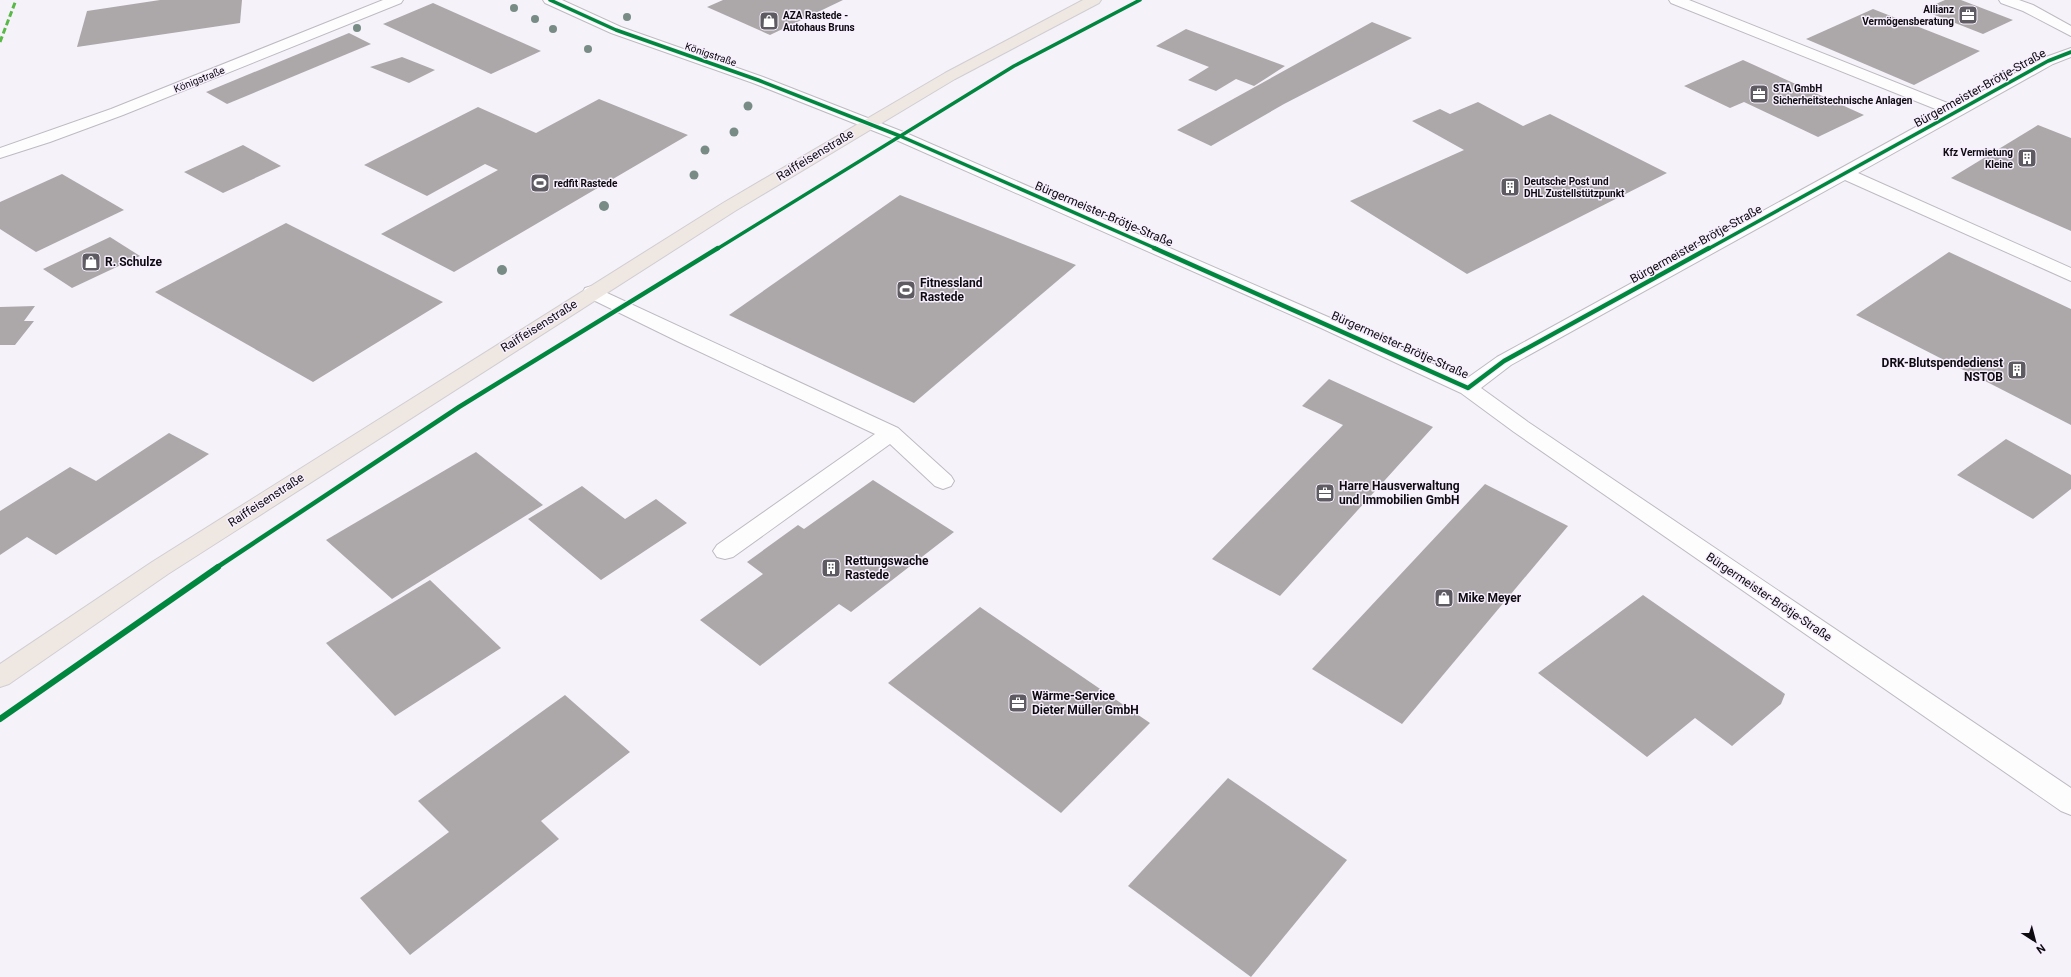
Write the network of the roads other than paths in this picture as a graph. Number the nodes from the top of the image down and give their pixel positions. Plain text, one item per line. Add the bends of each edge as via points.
1 (396, 0) edge
2 (550, 0) edge
3 (1094, 0) edge
4 (1676, 0) edge
5 (2006, 0) edge
6 (2071, 32) edge
7 (2071, 52) edge
8 (1956, 112) junction
9 (868, 123) junction
10 (0, 153) edge
11 (1844, 173) junction
12 (2071, 274) edge
13 (592, 292) junction
14 (1468, 388) junction
15 (891, 433) junction
16 (943, 481) dead end
17 (725, 551) dead end
18 (0, 677) edge
19 (2071, 803) edge

1 - 10 street, Königstraße via 165,93 32,144
2 - 9 street, Königstraße via 616,30 758,80
3 - 9 main road, Raiffeisenstraße via 1016,40
4 - 8 street
5 - 6 street via 2028,8
7 - 8 street, Bürgermeister-Brötje-Straße via 2048,61
8 - 11 street, Bürgermeister-Brötje-Straße
9 - 13 main road, Raiffeisenstraße
9 - 14 street, Bürgermeister-Brötje-Straße via 1205,269
11 - 12 street
11 - 14 street, Bürgermeister-Brötje-Straße via 1504,361
13 - 15 street
13 - 18 main road, Raiffeisenstraße via 160,568
14 - 19 street, Bürgermeister-Brötje-Straße via 1527,432
15 - 16 street
15 - 17 street

